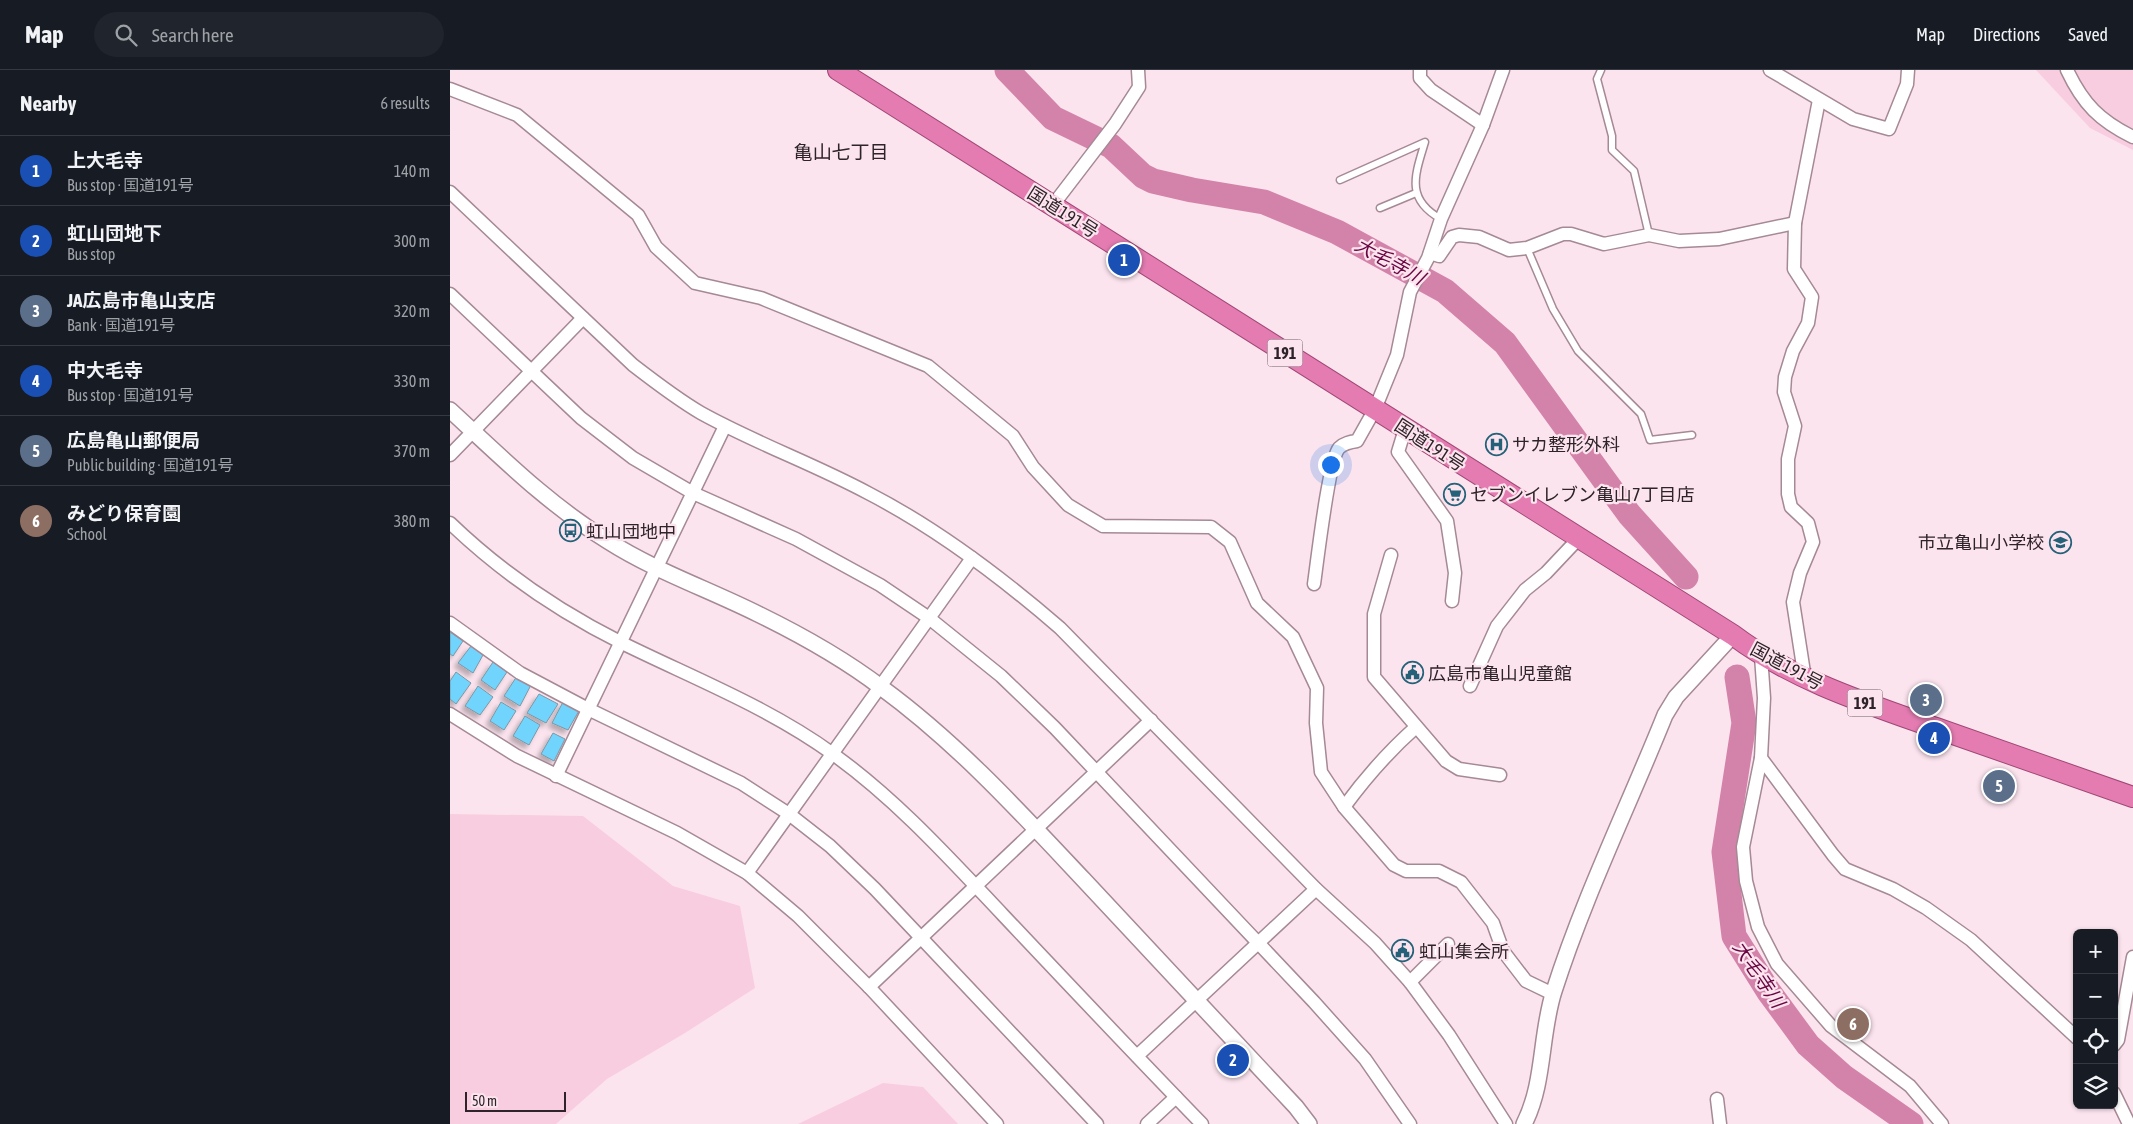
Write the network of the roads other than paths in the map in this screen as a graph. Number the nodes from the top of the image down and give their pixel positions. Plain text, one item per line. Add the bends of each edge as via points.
1 (838, 70) edge
2 (1138, 70) edge
3 (1420, 70) edge
4 (1503, 70) edge
5 (1600, 70) edge
6 (1770, 70) edge
7 (1908, 70) edge
8 (2067, 70) edge
9 (450, 89) edge
10 (1819, 100) junction
11 (1483, 124) junction
12 (2133, 137) edge
13 (1340, 180) dead end
14 (450, 192) edge
15 (1416, 194) junction
16 (1053, 205) junction
17 (1380, 208) dead end
18 (1440, 219) junction
19 (1796, 223) junction
20 (1649, 235) junction
21 (1527, 248) junction
22 (1429, 256) junction
23 (450, 294) edge
24 (583, 318) junction
25 (532, 371) junction
26 (1375, 409) junction
27 (450, 410) edge
28 (725, 426) junction
29 (1405, 429) junction
30 (473, 431) junction
31 (1692, 435) dead end
32 (450, 456) edge
33 (693, 493) junction
34 (450, 524) edge
35 (1579, 538) junction
36 (1391, 555) dead end
37 (972, 558) junction
38 (656, 568) junction
39 (1314, 584) dead end
40 (1452, 600) dead end
41 (929, 618) junction
42 (450, 623) edge
43 (1733, 635) junction
44 (621, 642) junction
45 (1761, 656) junction
46 (1805, 678) junction
47 (881, 686) junction
48 (1470, 686) dead end
49 (588, 709) junction
50 (450, 714) edge
51 (1151, 720) junction
52 (1416, 727) junction
53 (833, 753) junction
54 (1761, 758) junction
55 (1096, 772) junction
56 (1500, 774) dead end
57 (556, 776) junction
58 (2133, 797) edge
59 (1344, 807) junction
60 (790, 814) junction
61 (1036, 829) junction
62 (747, 874) junction
63 (976, 886) junction
64 (1316, 889) junction
65 (921, 938) junction
66 (1257, 942) junction
67 (1448, 944) dead end
68 (2133, 957) edge
69 (1410, 982) junction
70 (869, 987) junction
71 (1553, 994) junction
72 (1196, 1000) junction
73 (2073, 1034) edge
74 (2118, 1035) edge
75 (1137, 1056) junction
76 (1176, 1097) junction
77 (1717, 1099) dead end
78 (2118, 1101) edge
79 (997, 1124) edge
80 (1097, 1124) edge
81 (1147, 1124) edge
82 (1202, 1124) edge
83 (1309, 1124) edge
84 (1410, 1124) edge
85 (1506, 1124) edge
86 (1524, 1124) edge
87 (1720, 1124) edge
88 (1942, 1124) edge
89 (2129, 1124) edge

1 - 16 highway, 国道191号 / 191
2 - 16 street via 1139,87
3 - 11 street via 1420,78 1431,90
4 - 11 street
5 - 20 lane via 1597,78 1612,136 1612,150 1634,171
6 - 10 street
7 - 10 street via 1907,84 1889,129 1853,119
8 - 12 street via 2088,106 2110,125
9 - 59 street via 517,116 638,215 656,247 695,283 761,298 928,366 1013,436 1033,467 1068,505 1103,526 1211,527 1230,542 1257,603 1293,637 1317,688 1320,772
10 - 19 street
11 - 18 street
13 - 15 lane via 1425,142 1416,170
14 - 24 street
15 - 17 lane
15 - 18 lane via 1426,211
16 - 26 highway, 国道191号 / 191
18 - 22 street
19 - 20 street via 1719,240 1678,241
19 - 46 street via 1794,269 1812,297 1808,323 1792,351 1784,392 1795,426 1788,459 1788,494 1791,506 1808,522 1813,542 1800,573 1793,602
20 - 21 street via 1604,244 1563,234
21 - 22 street via 1509,250 1478,237 1459,235 1452,237 1439,256
21 - 31 lane via 1553,309 1578,351 1641,414 1650,440
22 - 26 street via 1410,292 1397,355
23 - 25 street
24 - 25 street
24 - 28 street via 662,388
25 - 30 street
25 - 33 street via 581,418 633,458
26 - 29 highway, 国道191号 / 191
26 - 39 street via 1357,441 1345,443 1338,449 1326,502
27 - 30 street
28 - 33 street
28 - 37 street via 869,494 922,523
29 - 35 highway, 国道191号 / 191
29 - 40 street via 1398,452 1447,521 1455,573
30 - 32 street
30 - 38 street via 564,512
33 - 38 street
33 - 41 street via 796,540 880,584
34 - 44 street via 517,581
35 - 43 highway, 国道191号 / 191
35 - 48 street via 1546,574 1525,590 1497,626
36 - 52 street via 1374,614 1374,677
37 - 41 street
37 - 51 street via 1019,592 1060,628
38 - 44 street
38 - 47 street via 758,614
41 - 47 street
41 - 55 street via 1001,676
42 - 49 street via 520,673
43 - 45 highway, 国道191号 / 191
43 - 71 street via 1676,696 1568,947
44 - 49 street
44 - 53 street via 727,691
45 - 46 highway, 国道191号 / 191
45 - 54 street via 1764,698
46 - 58 highway, 国道191号 / 191 via 1865,703
47 - 53 street
47 - 61 street via 972,763
49 - 57 street
49 - 60 street via 741,783
50 - 57 street
51 - 55 street
51 - 64 street
52 - 56 street via 1446,762 1459,769
52 - 59 street via 1380,762
53 - 60 street
53 - 63 street via 876,788
54 - 73 street via 1845,868 1893,889 1971,940
54 - 88 street via 1744,847 1746,881 1758,927 1777,964 1831,1026 1910,1086
55 - 61 street
55 - 66 street
57 - 62 street via 677,833
59 - 71 street via 1394,865 1406,872 1439,871 1461,882 1493,923 1503,951 1526,980
60 - 62 street
60 - 65 street via 830,846
61 - 63 street
61 - 72 street
62 - 70 street via 798,916
63 - 65 street
63 - 75 street
64 - 66 street
64 - 69 street via 1375,943
65 - 70 street
65 - 80 street
66 - 72 street
66 - 84 street via 1365,1058
67 - 69 street
68 - 74 street
69 - 85 street via 1450,1035
70 - 79 street
71 - 86 street via 1538,1084
72 - 75 street
72 - 83 street
75 - 76 street
76 - 81 street
76 - 82 street
77 - 87 street
78 - 89 street

